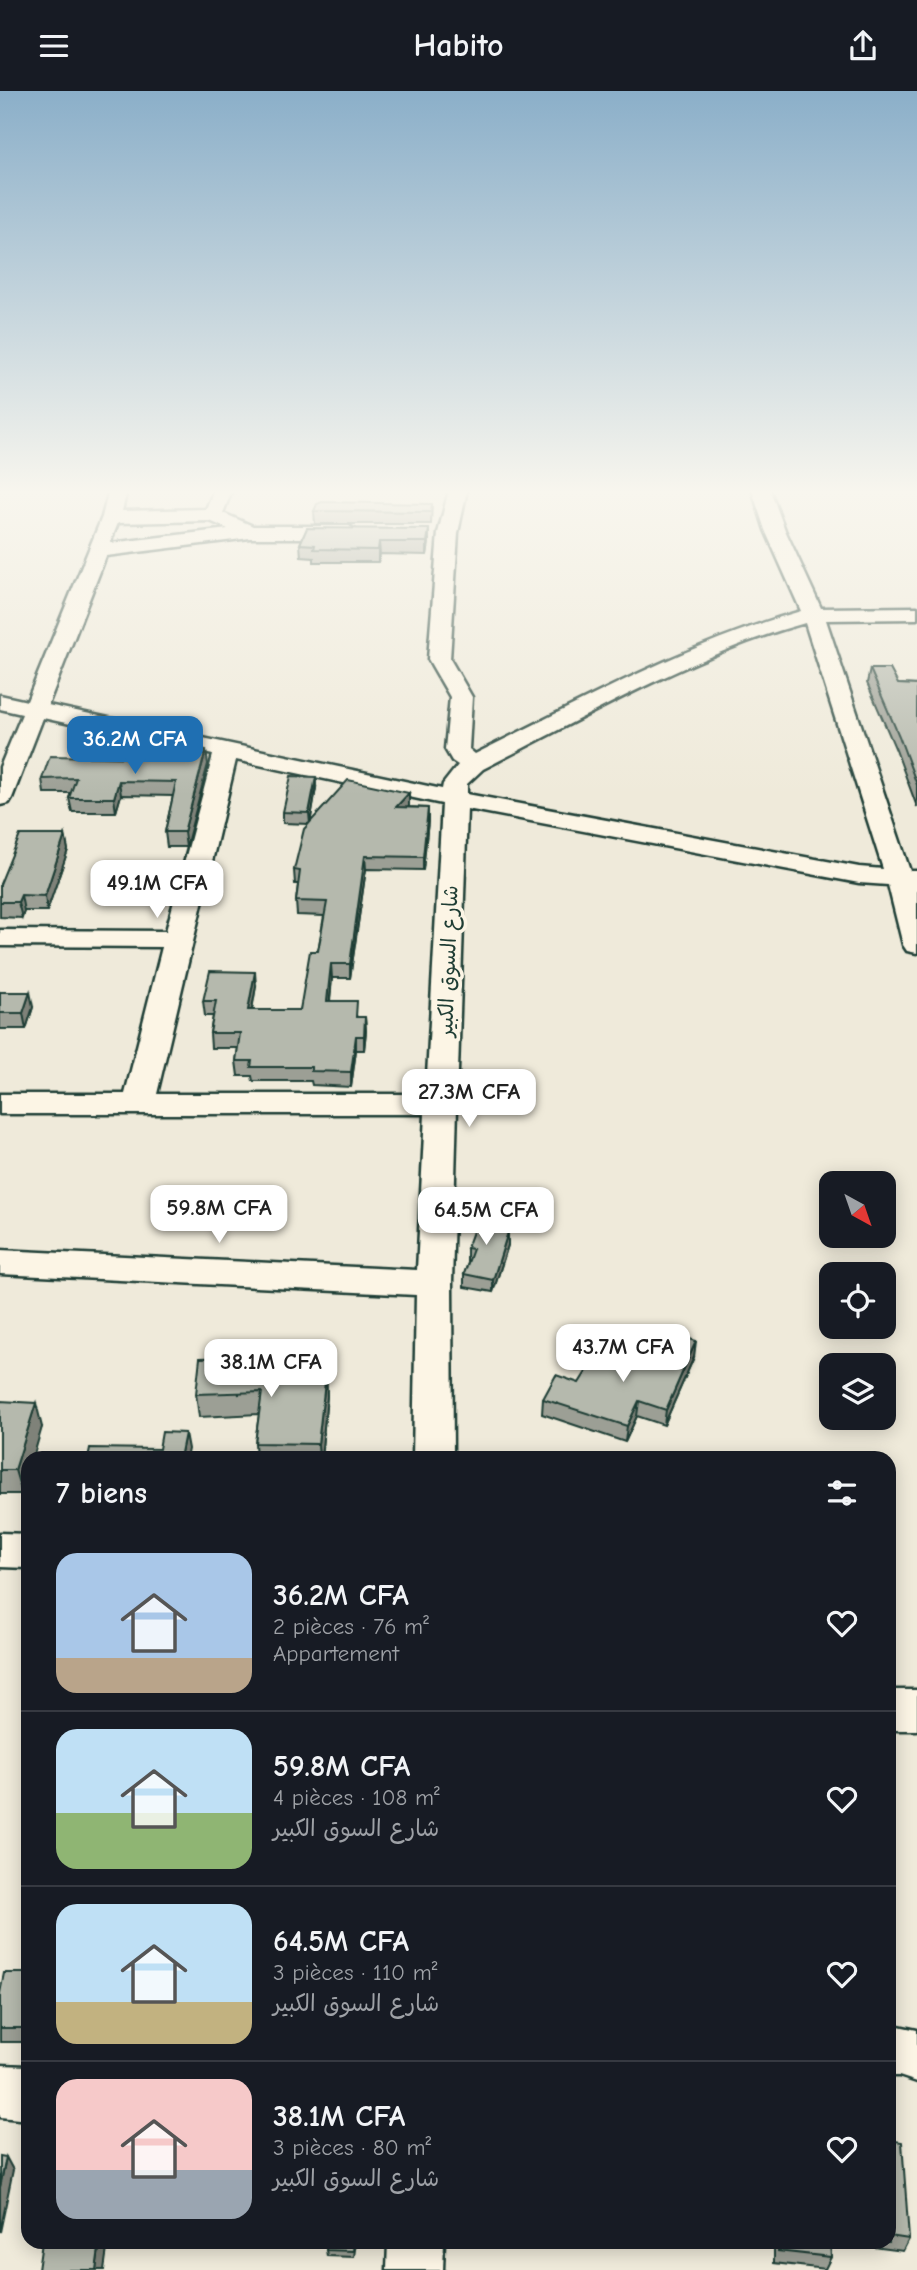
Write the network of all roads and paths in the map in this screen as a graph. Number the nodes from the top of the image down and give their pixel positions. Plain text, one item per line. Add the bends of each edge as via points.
1 (81, 592) edge
2 (440, 592) edge
3 (803, 592) edge
4 (917, 613) edge
5 (813, 614) junction
6 (0, 702) edge
7 (34, 709) junction
8 (227, 749) junction
9 (474, 764) junction
10 (0, 798) edge
11 (453, 799) junction
12 (908, 879) edge
13 (0, 938) edge
14 (177, 939) junction
15 (917, 945) edge
16 (139, 1103) junction
17 (0, 1104) edge
18 (444, 1104) junction
19 (0, 1262) edge
20 (435, 1283) junction
21 (433, 1451) edge
22 (0, 1550) edge
23 (21, 1551) edge
24 (896, 1710) edge
25 (917, 1710) edge
26 (896, 2052) edge
27 (917, 2056) edge
28 (0, 2091) edge
29 (21, 2092) edge
30 (416, 2249) edge
31 (415, 2270) edge

1 - 7 street
2 - 9 street via 439,659 461,697 457,749
3 - 5 street
4 - 5 street
5 - 9 street via 763,628 636,683
5 - 12 street
6 - 7 street
7 - 8 street
7 - 10 street
8 - 11 street
8 - 14 street
9 - 11 street via 455,784
11 - 12 street via 824,869
11 - 18 street, شارع السوق الكبير
12 - 15 street
13 - 14 street
14 - 16 street
16 - 17 street
16 - 18 street
18 - 20 street, شارع السوق الكبير
19 - 20 street
20 - 21 street, شارع السوق الكبير
22 - 23 street
24 - 25 street
26 - 27 street
28 - 29 street
30 - 31 street

